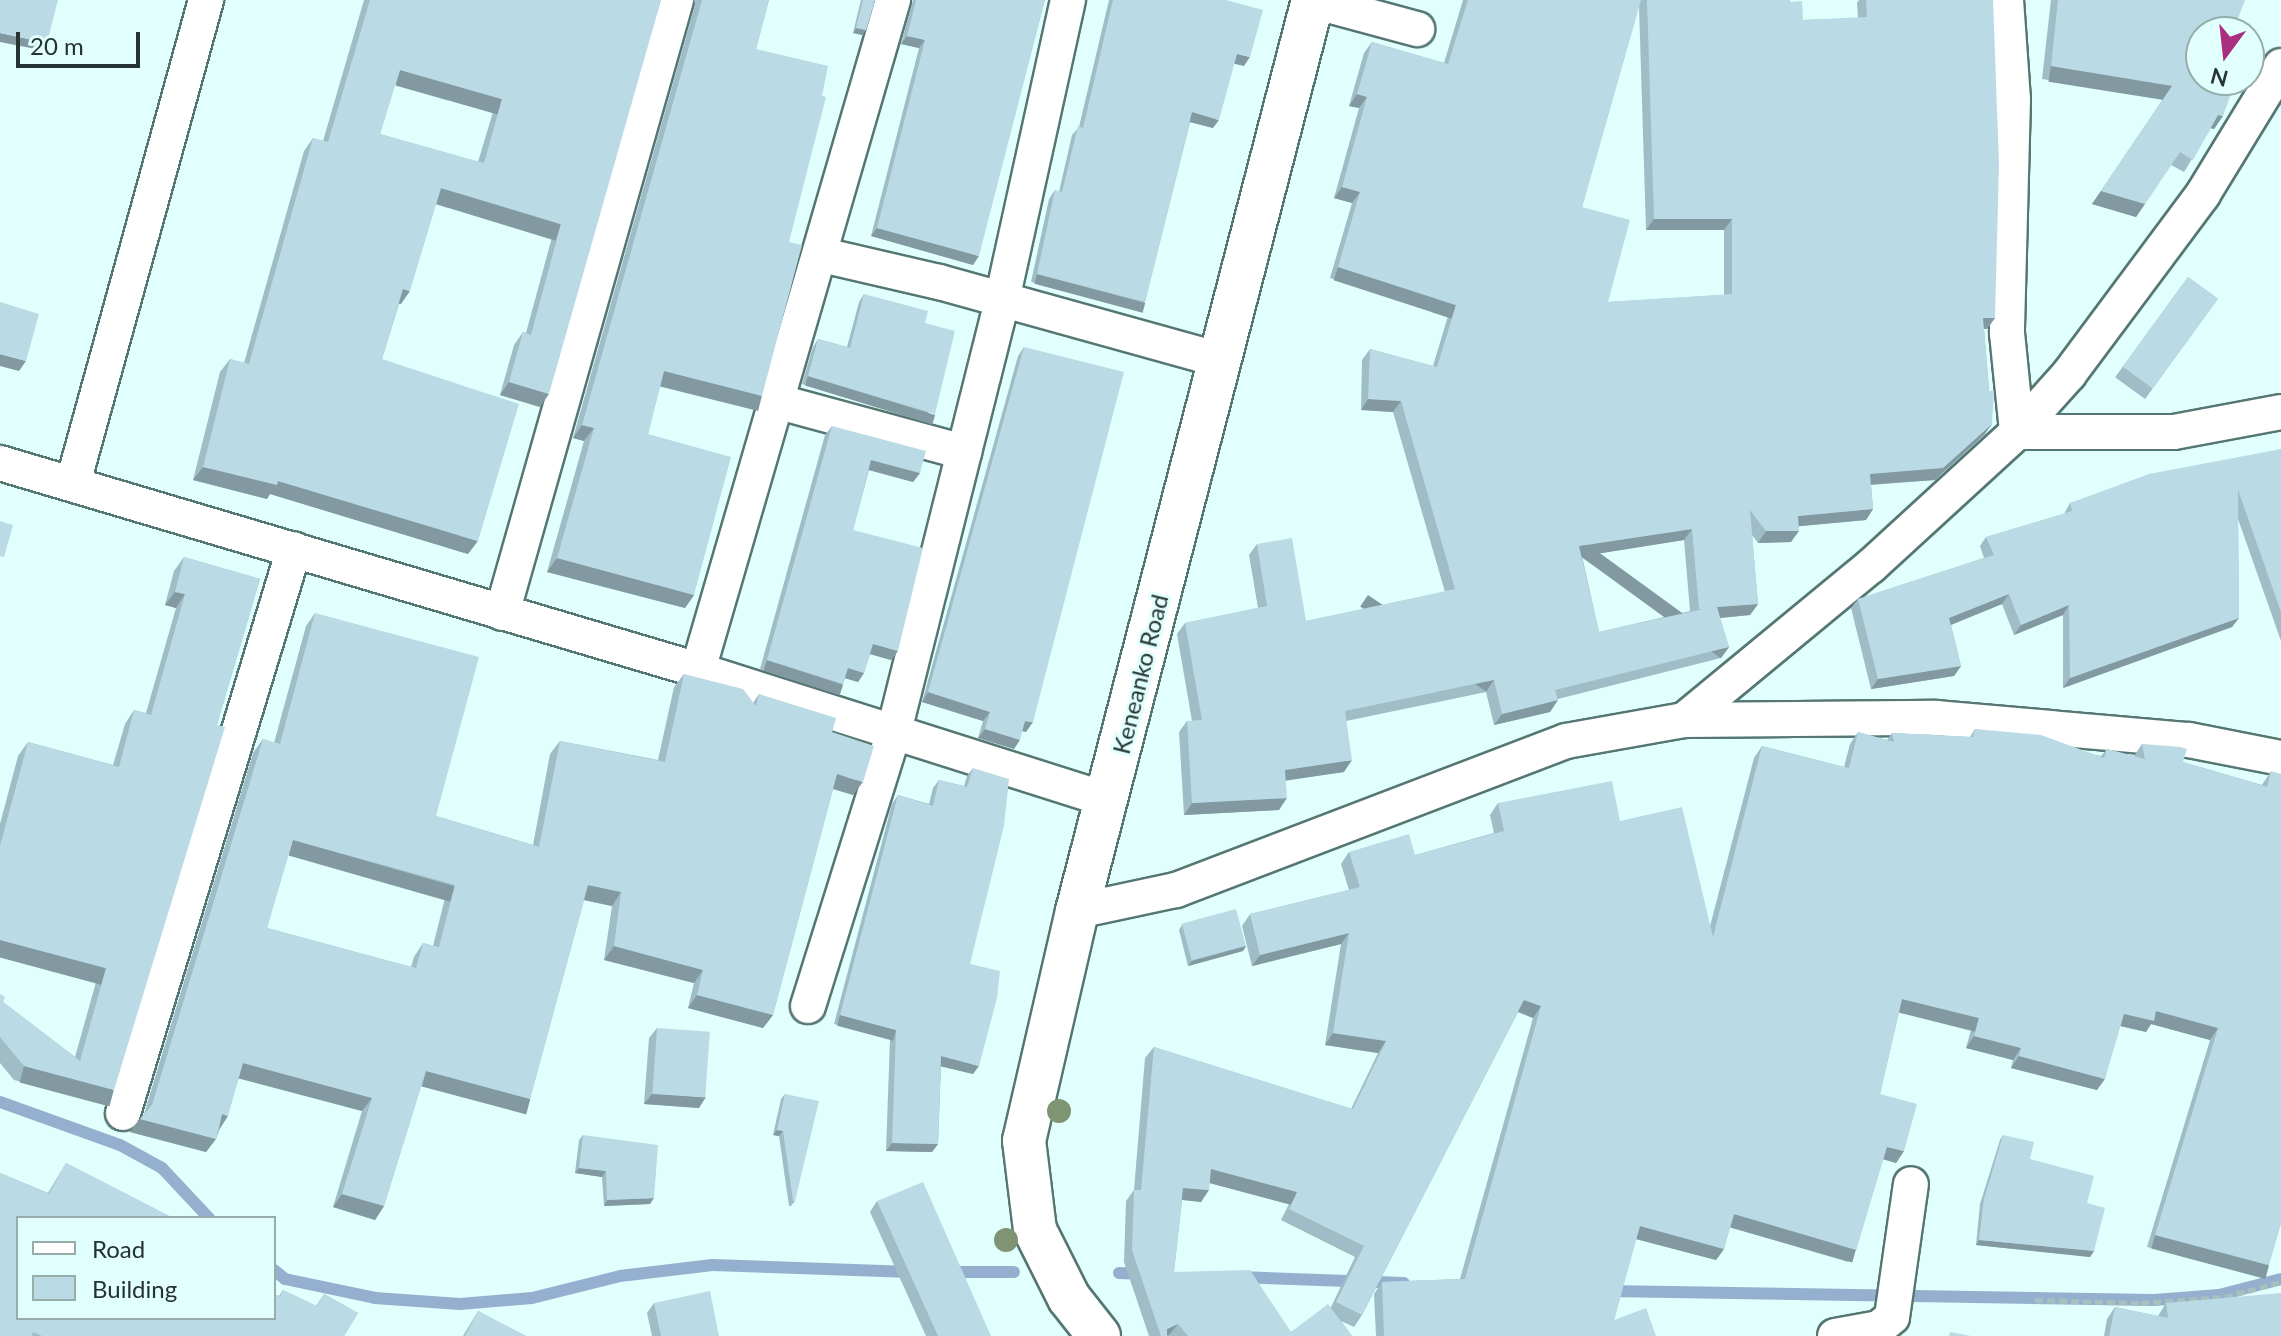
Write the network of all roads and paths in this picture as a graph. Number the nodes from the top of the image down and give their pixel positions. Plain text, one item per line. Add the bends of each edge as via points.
1 (206, 0) edge
2 (676, 0) edge
3 (893, 0) edge
4 (1068, 0) edge
5 (2006, 0) edge
6 (1313, 1) edge
7 (1417, 29) dead end
8 (2281, 66) edge
9 (822, 255) junction
10 (1002, 300) junction
11 (1220, 360) junction
12 (776, 401) junction
13 (2281, 412) edge
14 (2017, 432) junction
15 (964, 452) junction
16 (0, 463) edge
17 (73, 483) junction
18 (294, 549) junction
19 (502, 613) junction
20 (698, 670) junction
21 (1684, 720) junction
22 (893, 735) junction
23 (2281, 758) edge
24 (1108, 800) junction
25 (1077, 911) junction
26 (808, 1006) dead end
27 (123, 1113) dead end
28 (1911, 1184) dead end
29 (2281, 1282) edge
30 (2035, 1300) dead end
31 (1099, 1336) edge
32 (1835, 1336) edge

1 - 17 street
2 - 19 street
3 - 9 street
4 - 10 street
5 - 14 street via 2013,99 2007,333
6 - 7 street
6 - 11 street, Keneanko Road
8 - 14 street via 2203,194 2069,374
9 - 10 street
9 - 12 street
10 - 11 street
10 - 15 street
11 - 24 street, Keneanko Road
12 - 15 street
12 - 20 street
13 - 14 street via 2174,432
14 - 21 street via 1871,566
15 - 22 street
16 - 17 street
17 - 18 street
18 - 19 street
18 - 27 street
19 - 20 street
20 - 22 street
21 - 23 street via 1936,718 2189,740
21 - 25 street via 1566,741 1176,890
22 - 24 street
22 - 26 street
24 - 25 street, Keneanko Road
25 - 31 street, Keneanko Road via 1024,1141 1035,1230 1069,1298
28 - 32 street via 1892,1317 1879,1328
29 - 30 path via 2225,1297 2141,1303

